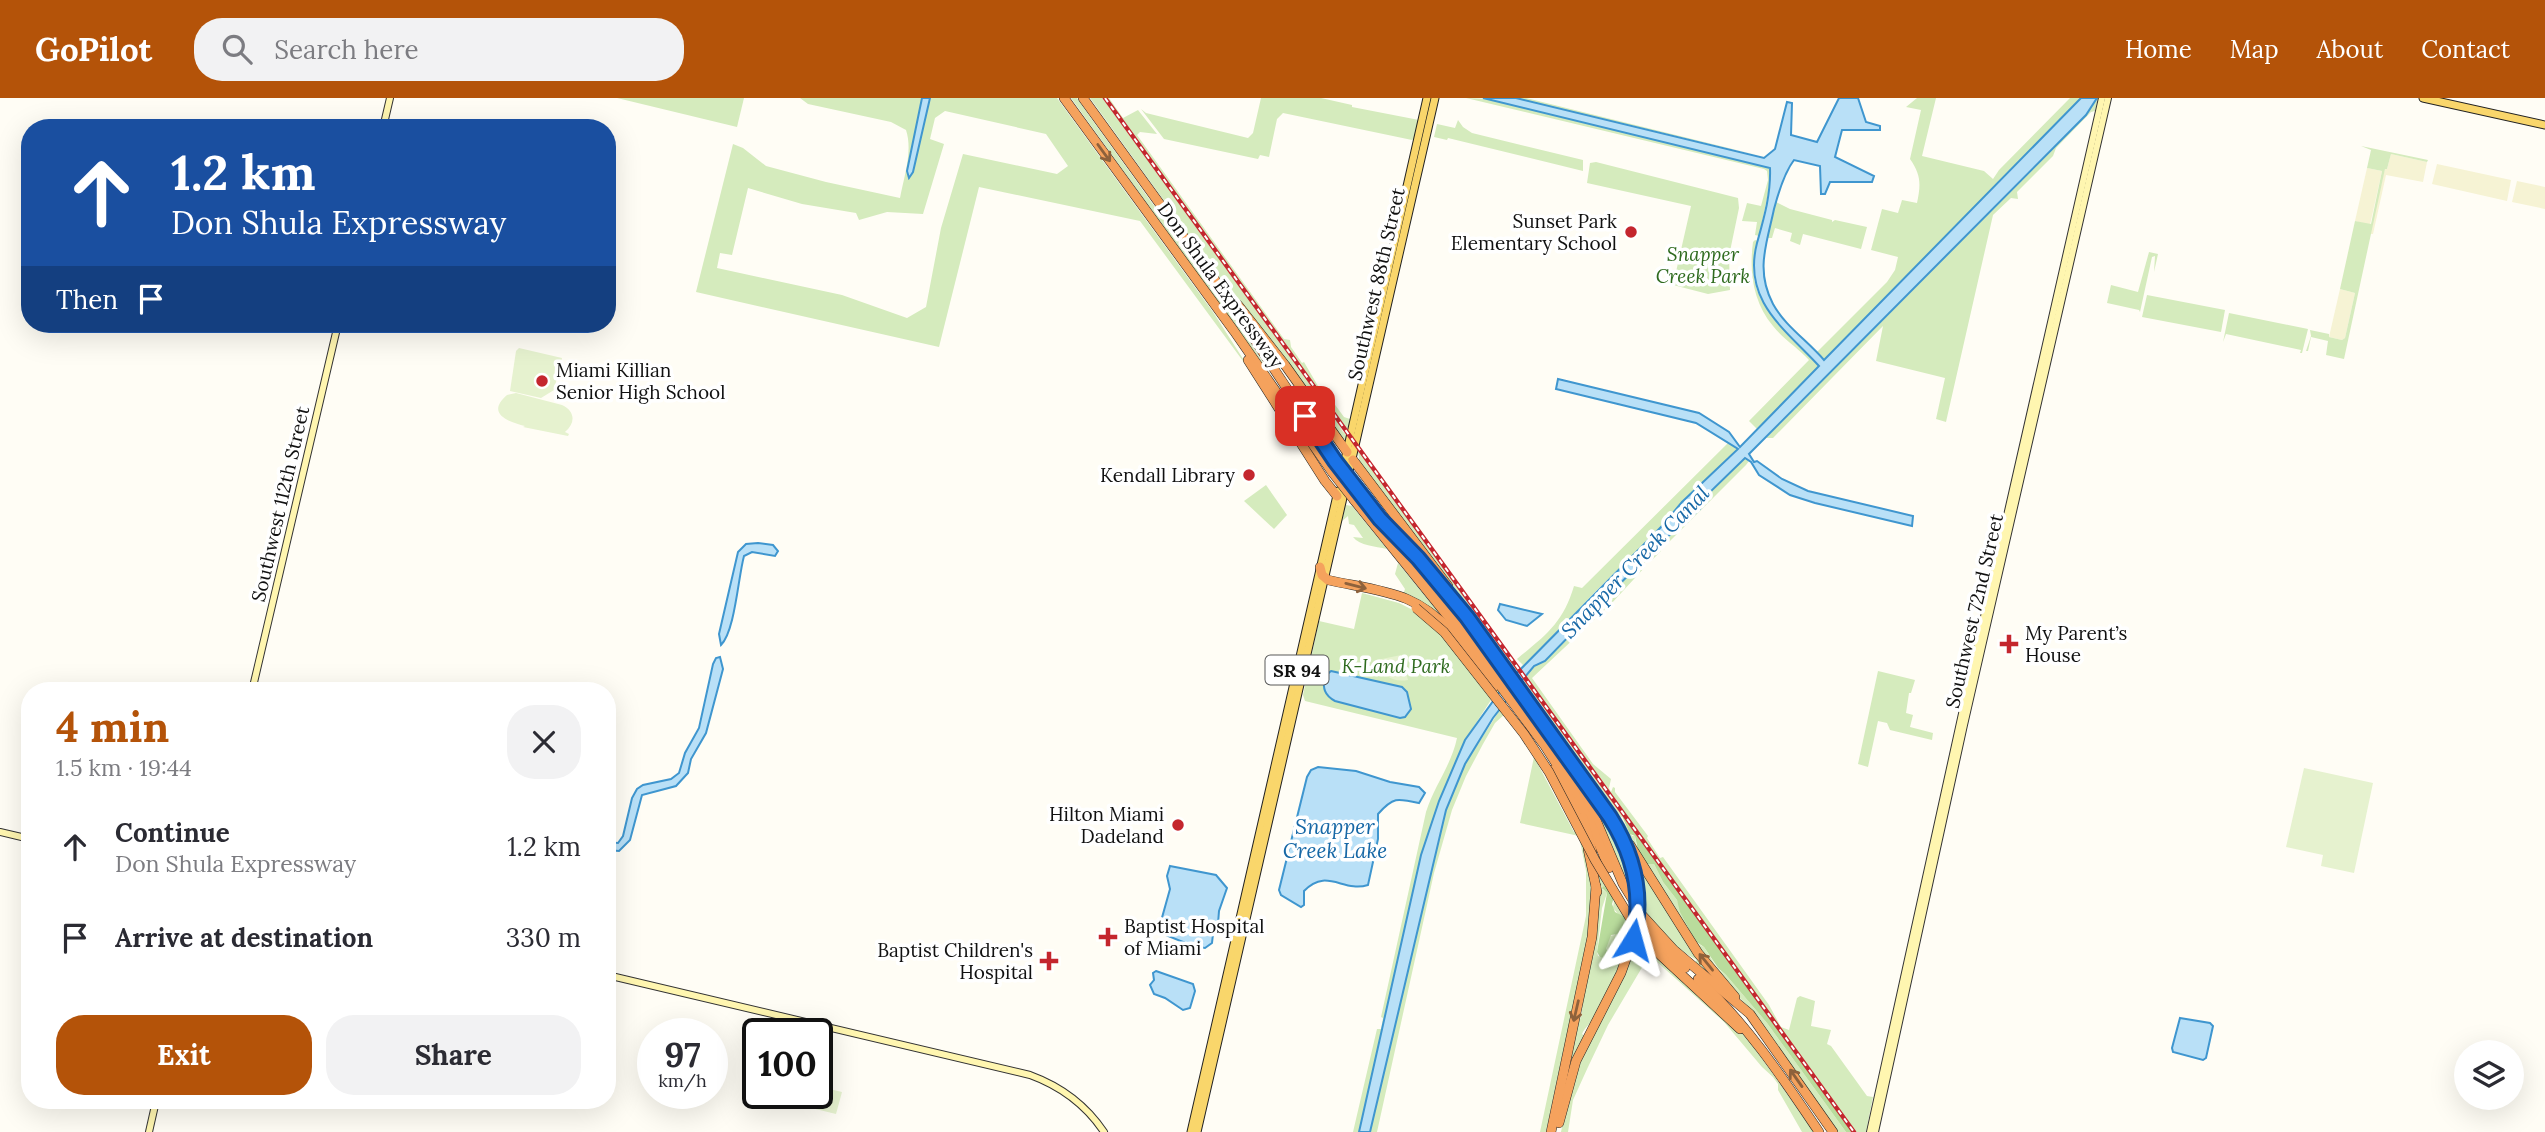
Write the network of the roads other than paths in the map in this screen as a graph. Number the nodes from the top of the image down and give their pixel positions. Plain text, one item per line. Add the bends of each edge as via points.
1 (390, 98) edge
2 (1064, 98) edge
3 (1083, 98) edge
4 (1427, 98) edge
5 (1435, 98) edge
6 (2102, 98) edge
7 (2108, 98) edge
8 (2423, 98) edge
9 (2442, 98) edge
10 (385, 119) edge
11 (2545, 123) edge
12 (2097, 131) junction
13 (2073, 239) junction
14 (2061, 280) junction
15 (1215, 281) junction
16 (2064, 290) junction
17 (1234, 331) junction
18 (336, 333) edge
19 (1359, 399) junction
20 (1364, 406) junction
21 (1337, 438) junction
22 (1350, 438) junction
23 (1350, 456) junction
24 (2023, 457) junction
25 (1341, 494) junction
26 (1388, 529) junction
27 (1320, 567) junction
28 (1326, 579) junction
29 (1385, 593) junction
30 (1465, 615) junction
31 (1303, 659) junction
32 (254, 682) edge
33 (1502, 683) junction
34 (1513, 698) junction
35 (1573, 790) junction
36 (1615, 825) junction
37 (0, 832) edge
38 (21, 837) edge
39 (1597, 892) junction
40 (1634, 927) junction
41 (616, 977) edge
42 (1750, 1014) junction
43 (1216, 1035) junction
44 (1796, 1097) junction
45 (1879, 1103) junction
46 (154, 1109) edge
47 (1556, 1120) junction
48 (149, 1132) edge
49 (1104, 1132) edge
50 (1191, 1132) edge
51 (1198, 1132) edge
52 (1550, 1132) edge
53 (1558, 1132) edge
54 (1819, 1132) edge
55 (1833, 1132) edge
56 (1870, 1132) edge
57 (1875, 1132) edge

1 - 10 main road
2 -> 17 highway, Don Shula Expressway
3 - 15 highway, Don Shula Expressway
4 - 19 main road, Southwest 88th Street / SR 94
5 - 20 main road, Southwest 88th Street / SR 94
6 - 12 main road, Southwest 72nd Street
7 - 12 main road, Southwest 72nd Street
8 - 11 main road
9 - 11 main road
12 - 13 main road, Southwest 72nd Street
13 - 14 main road, Southwest 72nd Street
13 - 16 main road, Southwest 72nd Street
14 - 16 main road
14 - 24 main road, Southwest 72nd Street
15 - 21 highway via 1268,343
15 - 26 highway, Don Shula Expressway, bridge via 1335,461
16 - 24 main road, Southwest 72nd Street
17 - 25 highway via 1325,481
17 - 33 highway, Don Shula Expressway, bridge via 1332,472
18 - 32 main road, Southwest 112th Street
19 - 20 main road
19 - 22 main road, Southwest 88th Street / SR 94
20 - 23 main road, Southwest 88th Street / SR 94
21 - 22 highway
21 - 23 highway
22 - 23 main road, Southwest 88th Street / SR 94
23 - 25 main road, Southwest 88th Street / SR 94
23 - 30 highway via 1440,574
24 - 45 main road, Southwest 72nd Street
25 - 27 main road, Southwest 88th Street / SR 94
25 - 28 main road, Southwest 88th Street / SR 94
26 - 30 highway
26 - 33 highway, Don Shula Expressway via 1461,620
27 - 28 highway
27 - 31 main road, Southwest 88th Street / SR 94
28 -> 29 highway
28 - 31 main road, Southwest 88th Street / SR 94
29 - 33 highway via 1418,605 1442,622
29 - 40 highway, bridge via 1416,608 1444,632 1524,734
30 - 33 highway
31 - 43 main road, Southwest 88th Street / SR 94
33 - 34 highway, Don Shula Expressway
33 - 34 highway
34 - 35 highway, Don Shula Expressway
34 - 36 highway
34 - 39 highway via 1570,799
34 - 42 highway, Don Shula Expressway via 1574,778 1642,915 1674,950
35 - 39 highway via 1590,839
35 - 44 highway, Don Shula Expressway via 1620,889 1643,925 1738,1019
36 - 40 highway, bridge via 1630,856 1637,888
42 -> 36 highway via 1698,953
37 - 38 main road
39 -> 47 highway
40 - 44 highway via 1748,1037
40 - 47 highway via 1621,973 1574,1067
41 - 49 main road via 1030,1075 1070,1096
55 -> 42 highway, Don Shula Expressway
43 - 50 main road, Southwest 88th Street / SR 94
43 - 51 main road, Southwest 88th Street / SR 94
44 - 54 highway, Don Shula Expressway
45 - 56 main road, Southwest 72nd Street
45 - 57 main road, Southwest 72nd Street
46 - 48 main road
47 - 52 highway
47 - 53 highway

